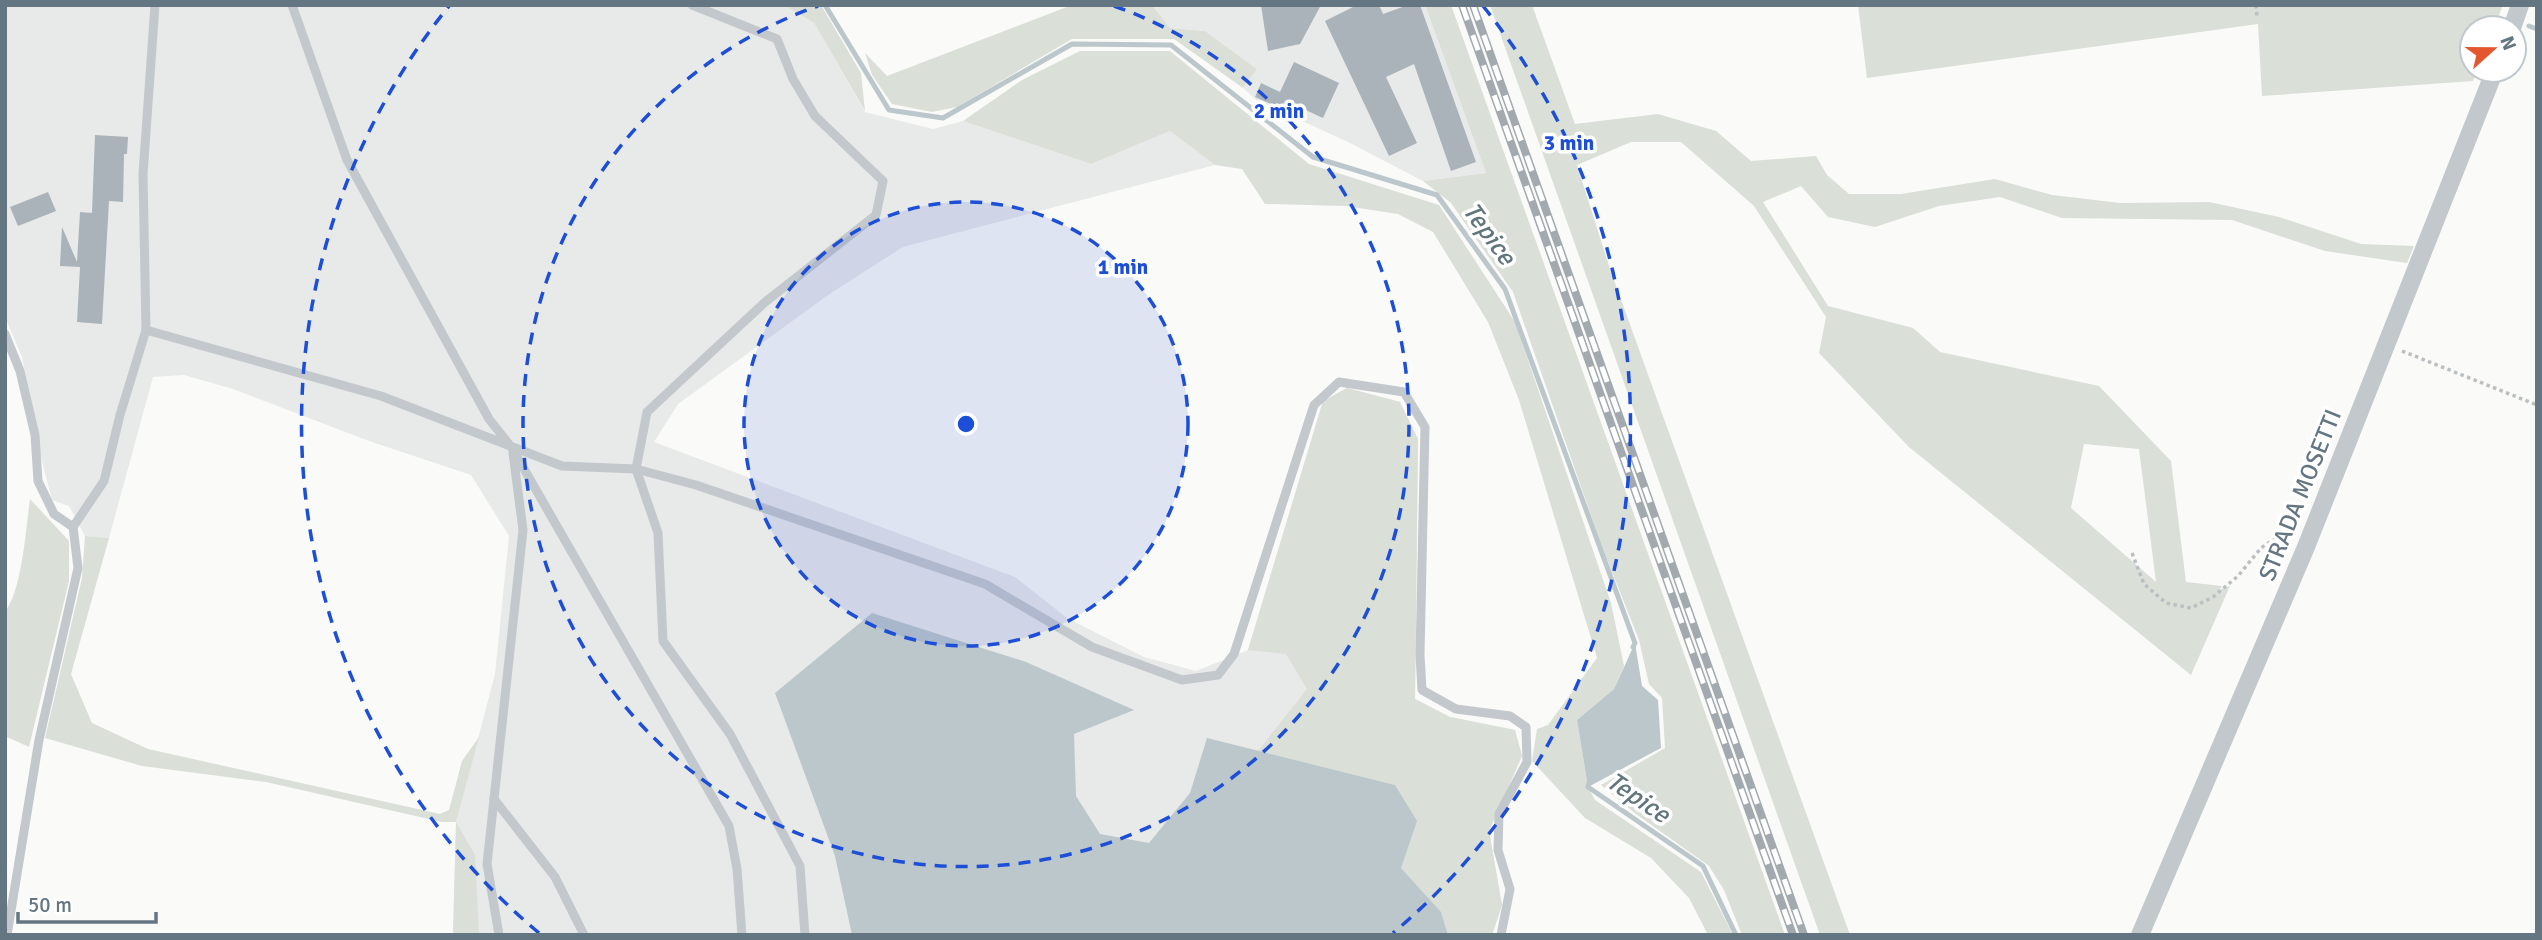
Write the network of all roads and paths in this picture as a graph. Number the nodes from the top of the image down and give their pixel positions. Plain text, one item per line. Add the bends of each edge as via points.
1 (155, 5) edge
2 (292, 5) edge
3 (692, 5) edge
4 (2256, 5) edge
5 (2257, 16) dead end
6 (2490, 84) edge
7 (146, 330) junction
8 (5, 334) edge
9 (2388, 343) junction
10 (2537, 405) edge
11 (512, 448) junction
12 (636, 469) junction
13 (2314, 526) junction
14 (73, 527) junction
15 (2132, 553) dead end
16 (494, 799) junction
17 (7, 935) edge
18 (499, 935) edge
19 (584, 935) edge
20 (742, 935) edge
21 (805, 935) edge
22 (1502, 935) edge
23 (2140, 935) edge

1 - 7 lane via 143,174
2 - 11 lane via 347,160 489,419
3 - 12 lane via 777,38 793,79 815,116 883,181 876,215 764,303 647,412
4 - 5 path
6 - 9 street, STRADA MOSETTI
7 - 11 lane via 381,396
7 - 14 lane via 104,481
8 - 14 lane via 20,371 35,435 38,481 54,514
9 - 10 path
9 - 13 street, STRADA MOSETTI
11 - 12 lane via 562,466
11 - 16 lane via 523,530
11 - 20 lane via 729,826
12 - 21 lane via 658,533 663,641 730,734 800,866
12 - 22 lane via 696,485 985,584 1092,647 1182,680 1218,675 1234,654 1314,405 1339,382 1404,392 1425,427 1422,690 1456,709 1510,716 1527,727 1527,762 1499,814 1498,850 1510,890
13 - 15 path via 2295,526 2261,548 2238,576 2191,608 2166,603 2144,584
13 - 23 street, STRADA MOSETTI
14 - 17 lane via 78,568 39,740
16 - 18 lane via 487,864
16 - 19 lane via 555,877

